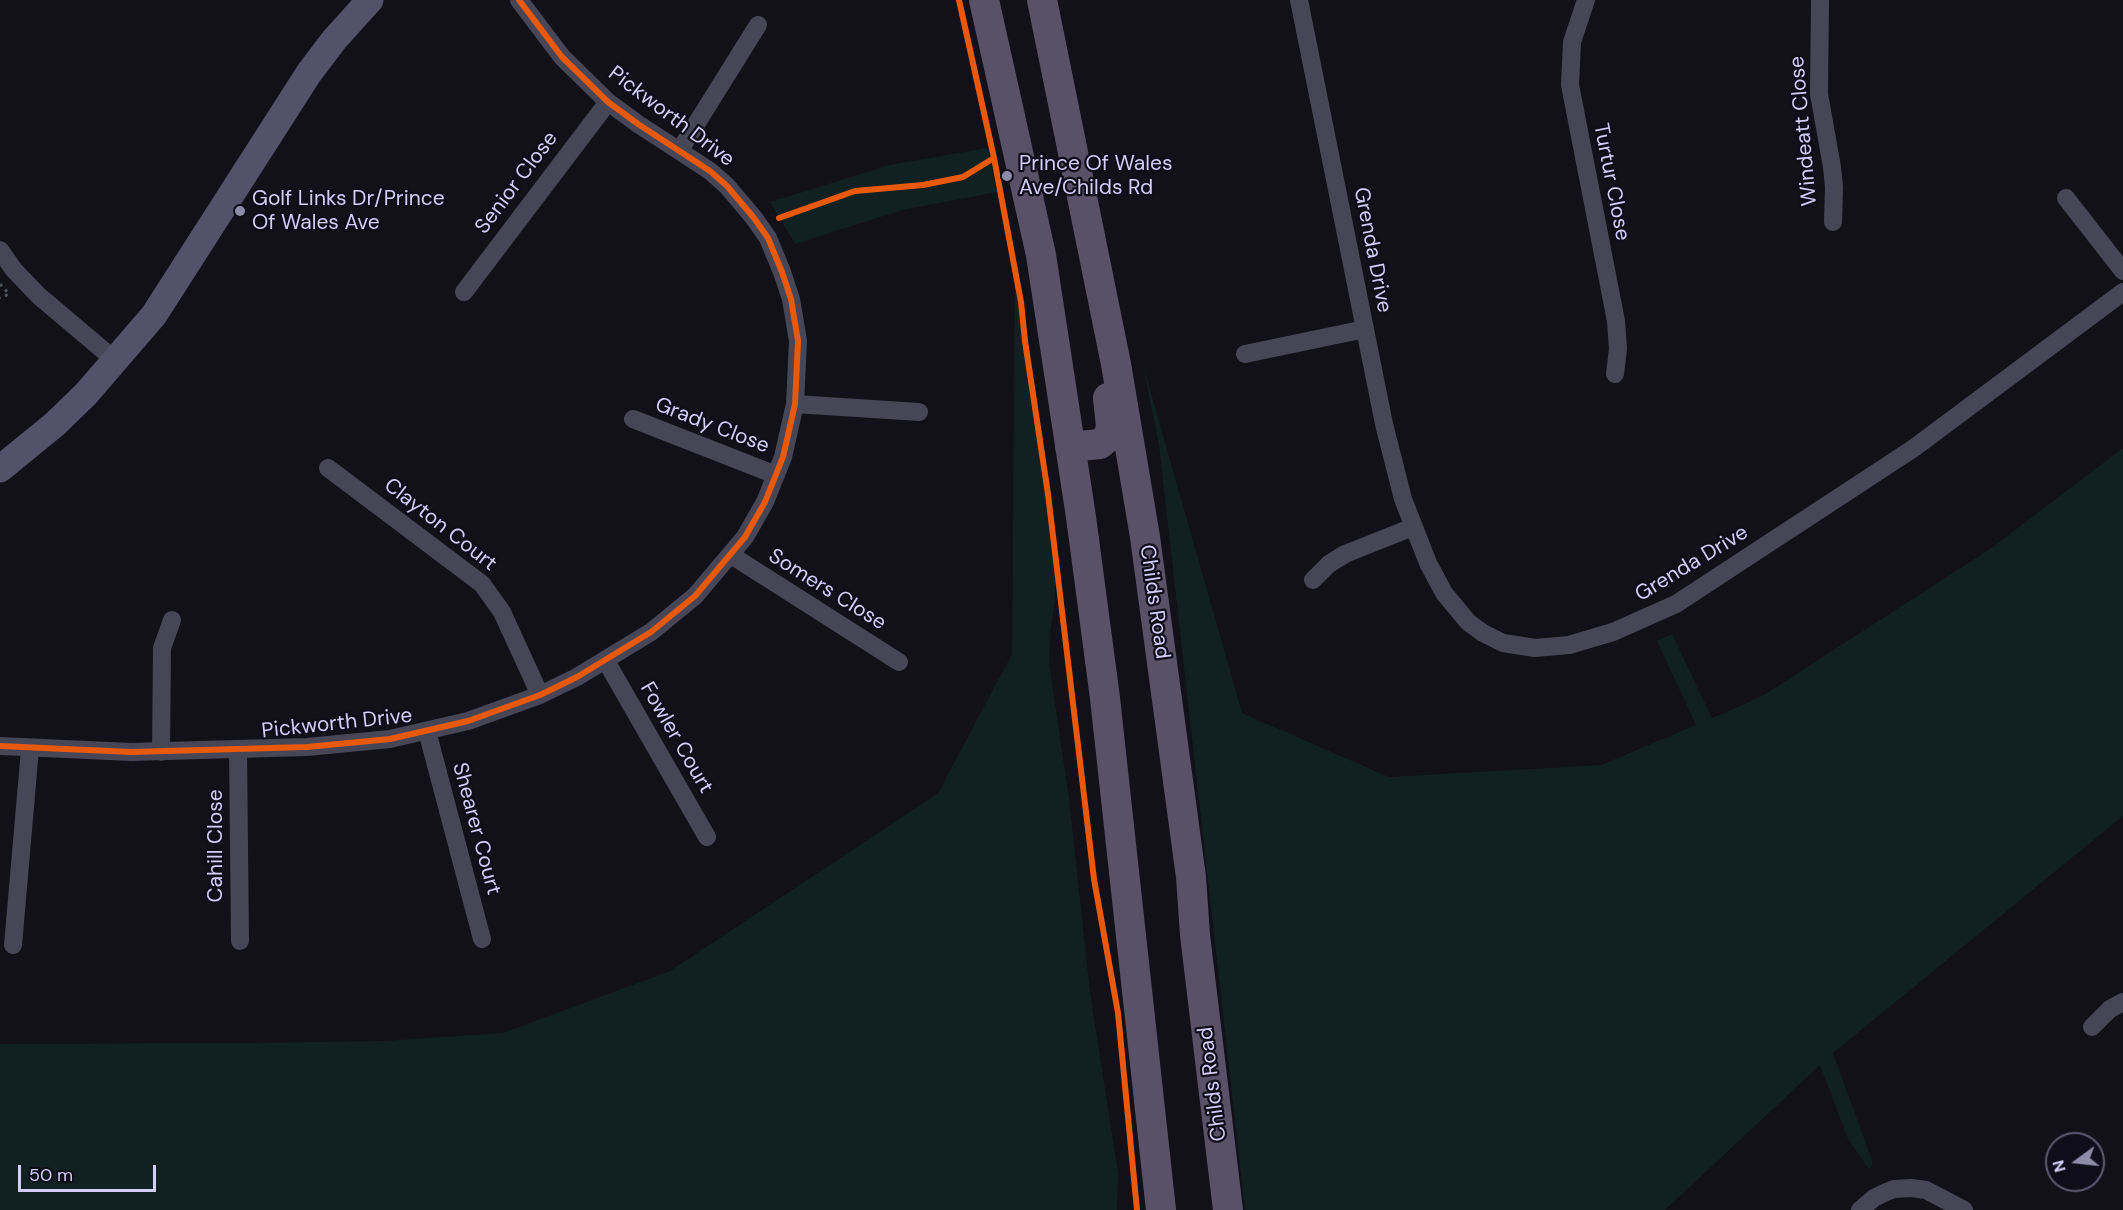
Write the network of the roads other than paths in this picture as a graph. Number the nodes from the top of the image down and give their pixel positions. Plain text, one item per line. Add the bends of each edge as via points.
1 (370, 0) edge
2 (519, 0) edge
3 (984, 0) edge
4 (1042, 0) edge
5 (1299, 0) edge
6 (1586, 0) edge
7 (1820, 0) edge
8 (758, 25) dead end
9 (608, 102) junction
10 (681, 150) junction
11 (1077, 167) junction
12 (2066, 198) dead end
13 (1833, 222) dead end
14 (0, 250) edge
15 (2123, 271) edge
16 (464, 292) dead end
17 (2123, 292) edge
18 (1365, 329) junction
19 (1245, 354) dead end
20 (116, 361) junction
21 (1615, 374) dead end
22 (795, 404) junction
23 (919, 412) dead end
24 (633, 419) dead end
25 (1070, 447) junction
26 (328, 468) dead end
27 (0, 469) edge
28 (776, 475) junction
29 (1413, 527) junction
30 (731, 555) junction
31 (1313, 580) dead end
32 (172, 620) dead end
33 (606, 661) junction
34 (899, 662) dead end
35 (540, 695) junction
36 (428, 731) junction
37 (0, 746) edge
38 (30, 749) junction
39 (238, 750) junction
40 (161, 752) junction
41 (707, 837) dead end
42 (482, 939) dead end
43 (240, 941) dead end
44 (13, 945) dead end
45 (2123, 1002) edge
46 (2092, 1027) dead end
47 (1161, 1210) edge
48 (1228, 1210) edge
49 (1860, 1210) edge
50 (1964, 1210) edge

1 - 20 street via 309,73 154,315
2 - 9 street, Pickworth Drive via 562,57
3 - 25 main road via 1041,255
4 - 11 main road, Childs Road
5 - 18 street, Grenda Drive
6 - 21 street, Turtur Close via 1572,42 1570,85 1616,321
7 - 13 street, Windeatt Close via 1819,94 1832,167
8 - 10 street
9 - 10 street, Pickworth Drive
9 - 16 street, Senior Close
10 - 22 street, Pickworth Drive via 727,186 768,238 795,318
11 - 25 main road via 1079,221 1111,427 1100,444
11 - 48 main road, Childs Road via 1145,537 1191,877
12 - 15 street
14 - 20 street via 39,296
17 - 29 street, Grenda Drive via 1914,448 1700,589 1613,632 1569,645 1535,648 1503,643 1483,633 1468,622 1444,592
18 - 19 street
18 - 29 street, Grenda Drive via 1392,462
20 - 27 street via 55,424
22 - 23 street
22 - 28 street, Pickworth Drive
24 - 28 street, Grady Close
25 - 47 main road via 1105,698
26 - 35 street, Clayton Court via 482,584 502,612
28 - 30 street, Pickworth Drive via 756,519
29 - 31 street via 1345,554
30 - 33 street, Pickworth Drive via 678,611
30 - 34 street, Somers Close
32 - 40 street via 162,648
33 - 35 street, Pickworth Drive
33 - 41 street, Fowler Court
35 - 36 street, Pickworth Drive
36 - 39 street, Pickworth Drive via 353,743
36 - 42 street, Shearer Court
37 - 38 street, Pickworth Drive
38 - 40 street, Pickworth Drive
38 - 44 street
39 - 40 street, Pickworth Drive
39 - 43 street, Cahill Close
45 - 46 street
49 - 50 street via 1884,1193 1911,1188 1926,1190

